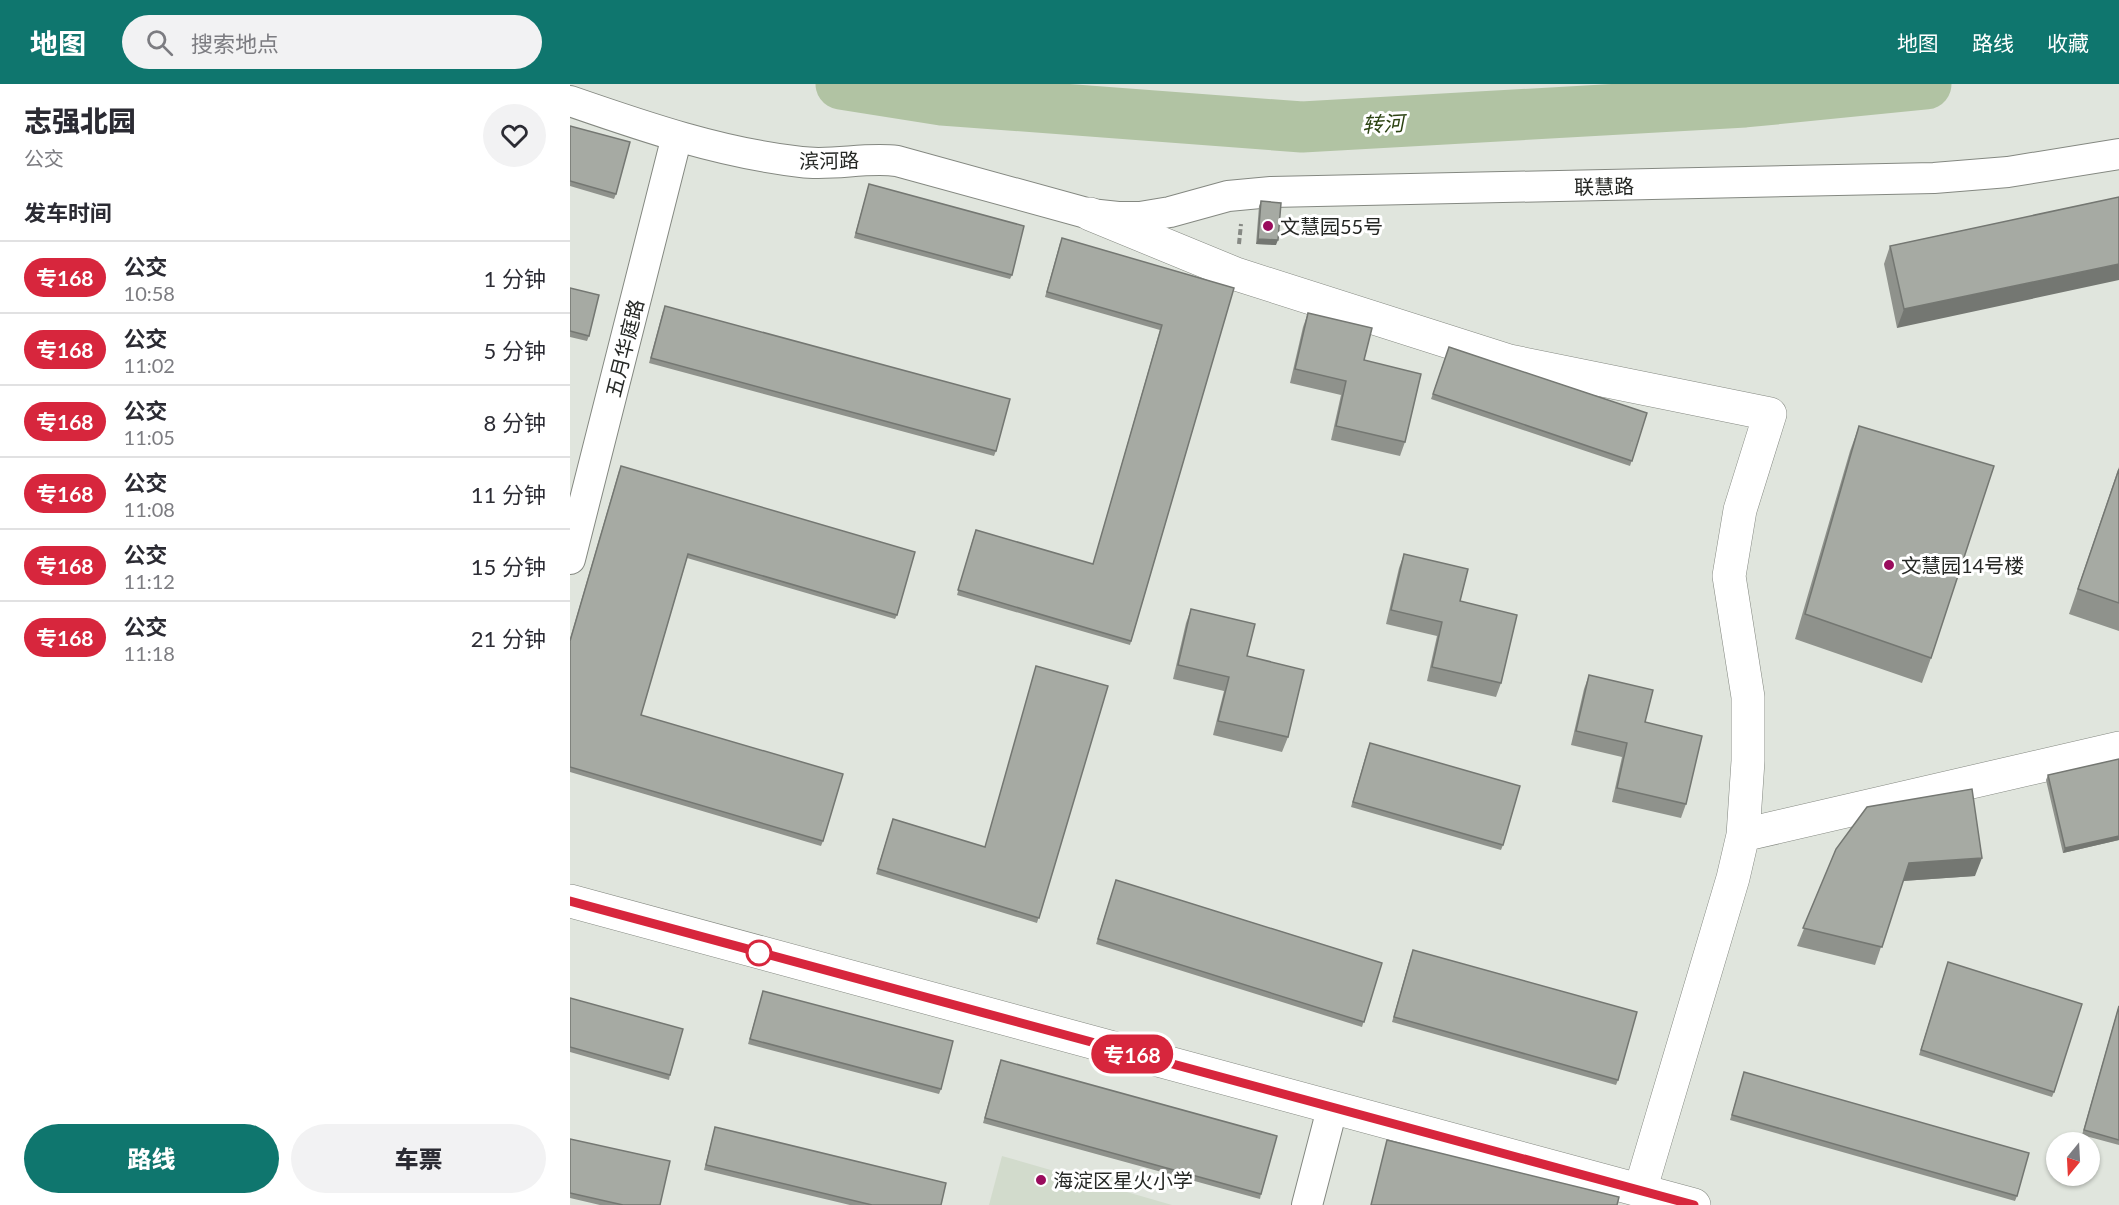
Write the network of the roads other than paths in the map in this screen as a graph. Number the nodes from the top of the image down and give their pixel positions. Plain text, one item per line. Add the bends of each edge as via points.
1 (570, 101) edge
2 (677, 136) junction
3 (2119, 154) edge
4 (1090, 214) junction
5 (570, 559) edge
6 (2119, 748) edge
7 (1743, 835) junction
8 (570, 901) edge
9 (1332, 1109) junction
10 (1640, 1191) junction
11 (1307, 1205) edge
12 (1694, 1205) edge

1 - 2 street, 滨河路
2 - 4 street, 滨河路 via 799,162 897,161
2 - 5 street, 五月华庭路
3 - 4 street, 联慧路 via 2008,172 1934,178 1328,190 1228,196 1140,217
4 - 7 street via 1236,274 1509,361 1770,414 1740,510 1729,576 1748,697
6 - 7 street
7 - 10 street
8 - 9 street
9 - 10 street
9 - 11 street
10 - 12 street

